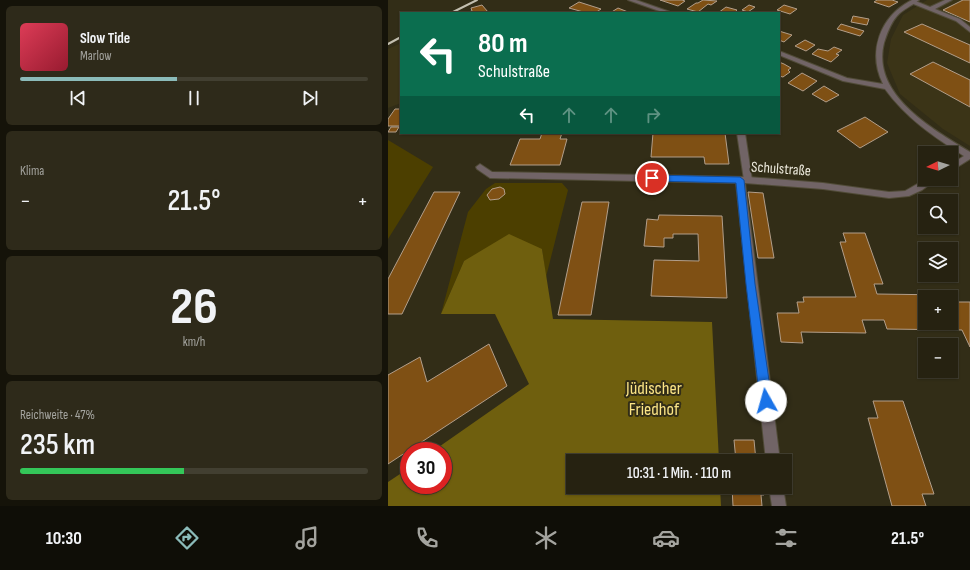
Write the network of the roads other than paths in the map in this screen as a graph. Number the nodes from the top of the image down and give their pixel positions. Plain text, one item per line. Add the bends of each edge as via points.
1 (632, 0) edge
2 (949, 0) edge
3 (915, 1) edge
4 (930, 8) junction
5 (667, 12) edge
6 (970, 30) edge
7 (780, 53) edge
8 (888, 87) junction
9 (741, 134) edge
10 (969, 156) edge
11 (958, 163) edge
12 (480, 167) dead end
13 (744, 180) junction
14 (922, 186) edge
15 (772, 454) edge
16 (777, 494) edge
17 (779, 506) edge

1 - 5 street
2 - 4 street
3 - 4 street
3 - 8 street via 898,10 886,26 879,62 881,74
4 - 6 street via 958,20
7 - 8 street via 847,81
8 - 10 street via 907,110 924,125
9 - 13 street
10 - 11 street
12 - 13 street, Schulstraße via 490,175
13 - 14 street, Schulstraße via 823,186 889,195 906,194
13 - 15 street via 751,284
16 - 17 street

